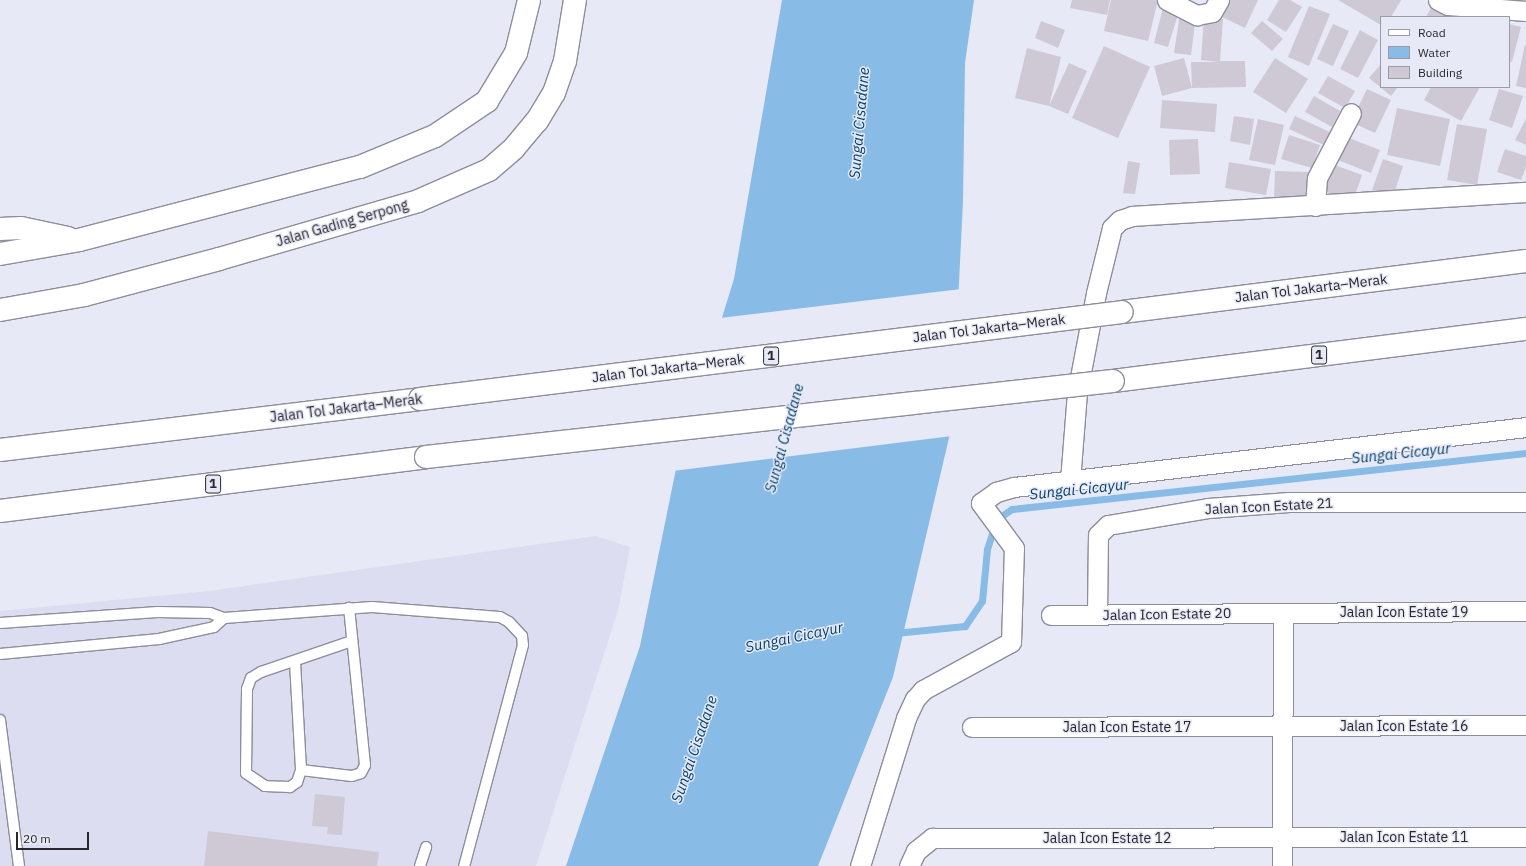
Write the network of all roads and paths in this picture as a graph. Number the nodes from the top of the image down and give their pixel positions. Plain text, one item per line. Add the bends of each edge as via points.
1 (529, 0) edge
2 (574, 0) edge
3 (1167, 0) edge
4 (1219, 0) edge
5 (1438, 0) edge
6 (1526, 11) edge
7 (1350, 113) dead end
8 (1526, 192) edge
9 (1315, 206) junction
10 (0, 229) edge
11 (80, 240) junction
12 (0, 254) edge
13 (1526, 261) edge
14 (0, 310) edge
15 (1526, 329) edge
16 (1526, 427) edge
17 (0, 450) edge
18 (1070, 481) junction
19 (1526, 502) edge
20 (0, 511) edge
21 (349, 608) junction
22 (1526, 612) edge
23 (1283, 613) junction
24 (1051, 615) dead end
25 (1097, 615) junction
26 (224, 618) junction
27 (0, 623) edge
28 (352, 641) junction
29 (0, 654) edge
30 (295, 662) junction
31 (0, 720) edge
32 (1526, 725) edge
33 (1282, 726) junction
34 (972, 727) dead end
35 (301, 770) junction
36 (1526, 837) edge
37 (1282, 838) junction
38 (426, 847) dead end
39 (19, 866) edge
40 (420, 866) edge
41 (464, 866) edge
42 (860, 866) edge
43 (909, 866) edge
44 (1282, 866) edge

1 - 11 main road via 516,53 487,101 435,136 360,167
2 - 14 main road, Jalan Gading Serpong via 565,61 554,93 533,127 489,170 418,201 219,260 84,295
3 - 4 street via 1197,14 1212,12
5 - 6 street via 1448,5
7 - 9 street via 1317,178
8 - 9 street
9 - 18 street via 1132,216 1120,220 1112,228 1076,394
10 - 11 main road via 20,228
11 - 12 main road
13 - 17 main road, Jalan Tol Jakarta–Merak / 1, bridge
15 - 20 main road, 1, bridge via 1113,381 426,457
16 - 18 street
18 - 42 street via 1014,487 996,492 981,503 1014,548 1011,642 923,690 915,699 906,718
19 - 25 street, Jalan Icon Estate 21 via 1289,502 1208,508 1108,525 1098,535
21 - 26 lane
21 - 28 lane
21 - 41 lane via 372,607 500,618 509,622 522,636 523,645
22 - 23 street, Jalan Icon Estate 19
23 - 25 street, Jalan Icon Estate 20
23 - 33 street
24 - 25 street, Jalan Icon Estate 20
26 - 27 lane via 210,613 158,612
26 - 29 lane via 214,627 159,639
28 - 30 lane
28 - 35 lane via 364,765 361,773 352,776
30 - 35 lane
30 - 35 lane via 261,672 251,678 247,689 245,762 250,778 265,786 290,787 297,782
31 - 39 lane
32 - 33 street, Jalan Icon Estate 16
33 - 34 street, Jalan Icon Estate 17
33 - 37 street
36 - 37 street, Jalan Icon Estate 11
37 - 43 street, Jalan Icon Estate 12 via 932,838 916,851
37 - 44 street
38 - 40 lane

